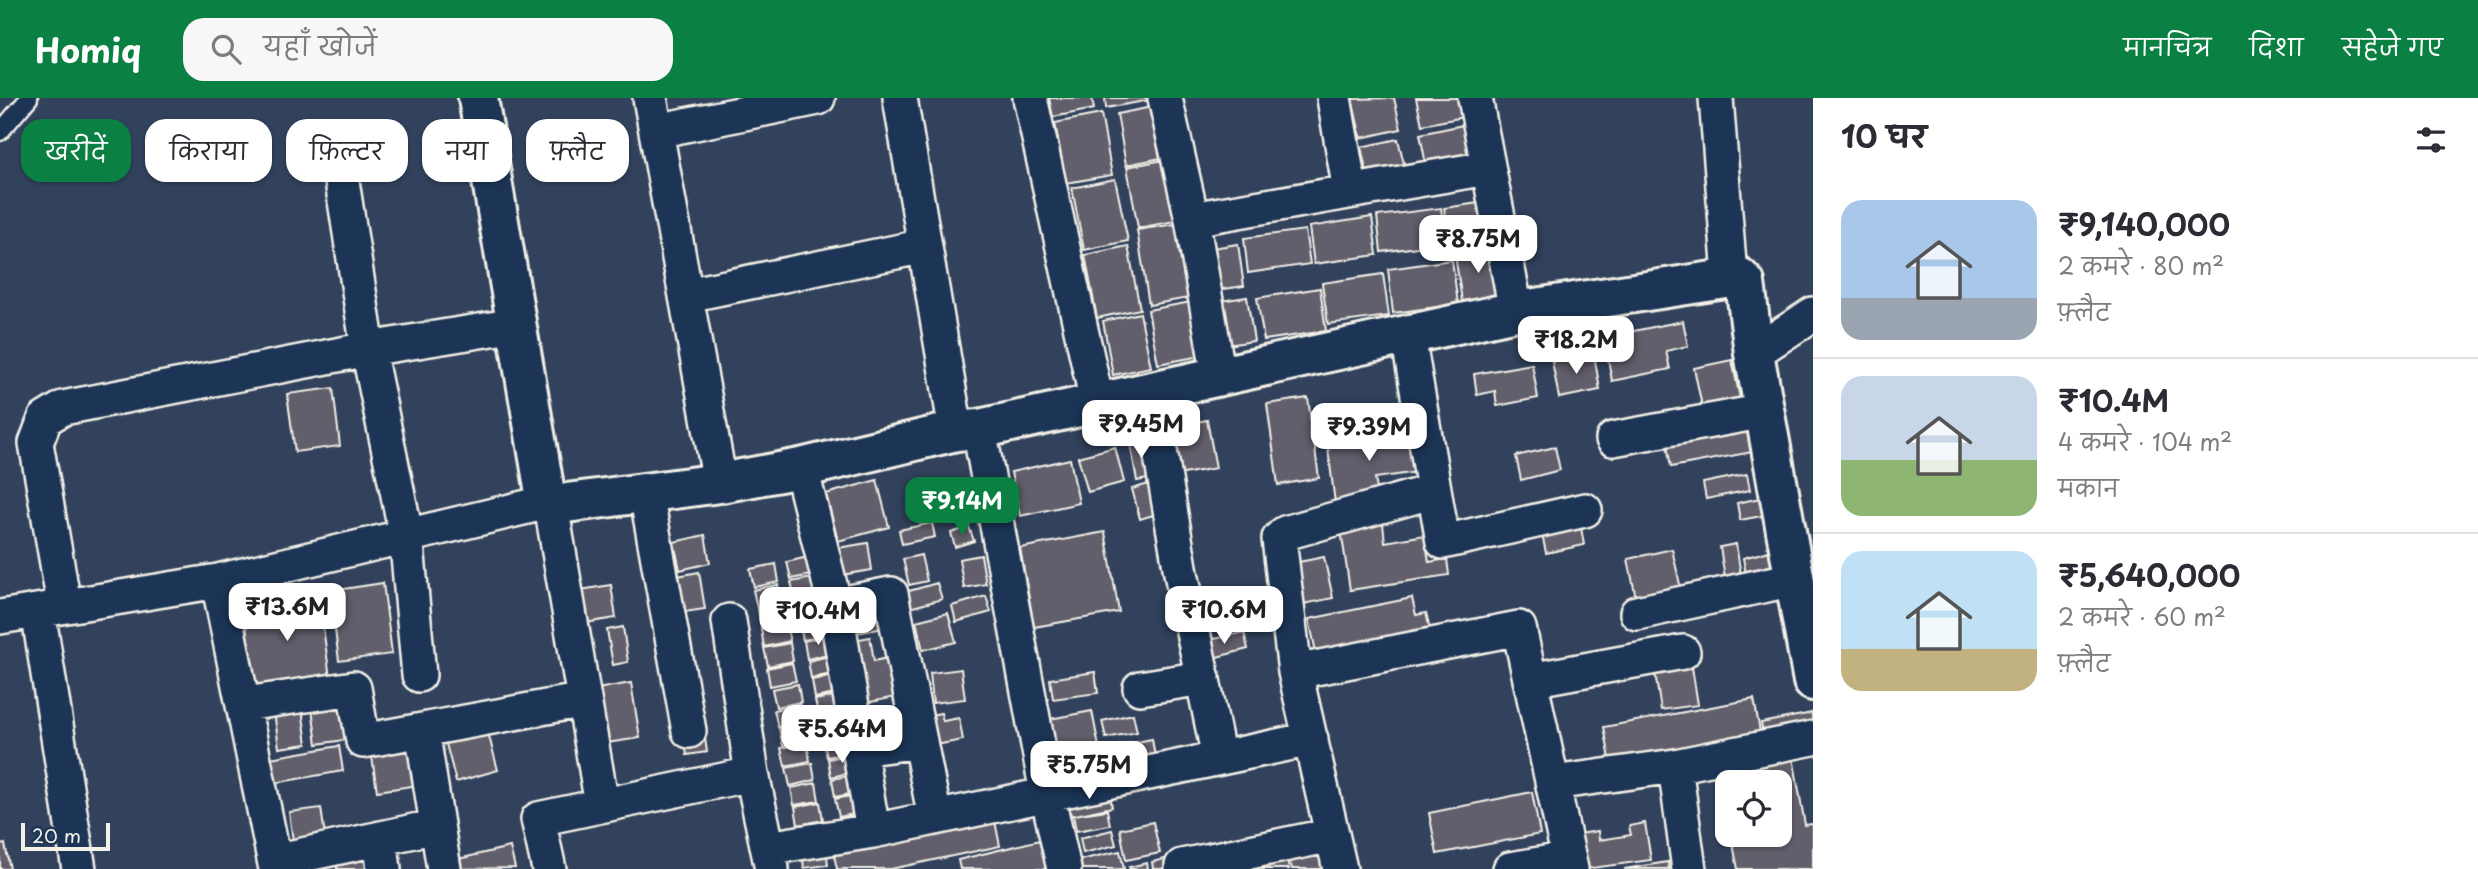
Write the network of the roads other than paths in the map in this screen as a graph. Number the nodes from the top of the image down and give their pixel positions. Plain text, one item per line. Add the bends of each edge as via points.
1 (29, 98) edge
2 (478, 98) edge
3 (649, 98) edge
4 (818, 98) edge
5 (900, 98) edge
6 (1030, 98) edge
7 (1165, 98) edge
8 (1334, 98) edge
9 (1475, 98) edge
10 (1716, 98) edge
11 (656, 131) junction
12 (0, 132) edge
13 (1487, 167) junction
14 (342, 182) edge
15 (1350, 191) junction
16 (1192, 219) junction
17 (925, 246) junction
18 (1730, 276) junction
19 (687, 295) junction
20 (1516, 311) junction
21 (1813, 314) edge
22 (516, 325) junction
23 (1408, 336) junction
24 (368, 349) junction
25 (1754, 353) junction
26 (1219, 377) junction
27 (1150, 392) junction
28 (1097, 402) junction
29 (1765, 411) junction
30 (968, 430) junction
31 (1613, 439) dead end
32 (801, 468) junction
33 (720, 483) junction
34 (1434, 491) junction
35 (646, 493) junction
36 (549, 503) junction
37 (1585, 510) dead end
38 (406, 534) junction
39 (1794, 579) junction
40 (218, 581) junction
41 (835, 605) junction
42 (51, 608) junction
43 (1637, 613) dead end
44 (0, 617) edge
45 (729, 621) dead end
46 (1683, 652) dead end
47 (1295, 672) junction
48 (419, 675) dead end
49 (1203, 678) junction
50 (1530, 680) junction
51 (1813, 681) edge
52 (1140, 688) dead end
53 (584, 700) junction
54 (245, 704) junction
55 (422, 730) junction
56 (689, 731) dead end
57 (1813, 738) edge
58 (1311, 739) junction
59 (920, 741) junction
60 (860, 749) junction
61 (1219, 758) junction
62 (1675, 766) junction
63 (752, 774) junction
64 (1553, 783) junction
65 (1047, 793) junction
66 (601, 805) junction
67 (935, 818) junction
68 (437, 826) junction
69 (873, 831) junction
70 (1332, 835) junction
71 (382, 854) edge
72 (770, 858) edge
73 (1570, 864) edge
74 (275, 865) edge
75 (79, 869) edge
76 (444, 869) edge
77 (549, 869) edge
78 (1064, 869) edge
79 (1182, 869) edge
80 (1340, 869) edge
81 (1510, 869) edge
82 (1689, 869) edge

1 - 12 lane
2 - 22 street
3 - 11 street
4 - 11 street
5 - 17 street
6 - 28 street
7 - 16 street
8 - 15 street
9 - 13 street
10 - 18 street
11 - 19 street
13 - 15 street
13 - 20 street
14 - 24 street
15 - 16 street
16 - 26 street
17 - 19 street
17 - 30 street
18 - 20 street
18 - 25 street via 1745,283
19 - 33 street
20 - 23 street
21 - 25 street
22 - 24 street
22 - 36 street
23 - 26 street
23 - 34 street
24 - 38 street
24 - 42 street via 63,408 45,419 36,443
25 - 29 street
26 - 27 street
27 - 28 street
27 - 49 street
28 - 30 street
29 - 31 street
29 - 39 street
30 - 32 street
30 - 65 street
32 - 33 street
32 - 41 street
33 - 35 street
34 - 37 street via 1443,542
34 - 47 street via 1281,535
35 - 36 street
35 - 56 street
36 - 38 street
36 - 53 street
38 - 40 street
38 - 48 street
39 - 43 street
39 - 51 street
40 - 42 street
40 - 54 street
41 - 59 street via 891,594
41 - 60 street
42 - 44 street
42 - 75 street
45 - 63 street
46 - 50 street
47 - 50 street via 1519,628
47 - 58 street
49 - 52 street
49 - 61 street
50 - 64 street
53 - 55 street
53 - 66 street
54 - 55 street via 354,688 363,741
54 - 74 street
55 - 68 street
57 - 62 street
58 - 61 street
58 - 70 street
59 - 60 street
59 - 67 street
60 - 69 street
61 - 65 street
62 - 64 street
62 - 82 street
63 - 66 street
63 - 72 street
64 - 73 street
65 - 67 street
65 - 78 street
66 - 77 street via 538,819
67 - 69 street
68 - 71 street
68 - 76 street
69 - 72 street
70 - 79 street
70 - 80 street
71 - 74 street
73 - 81 street

